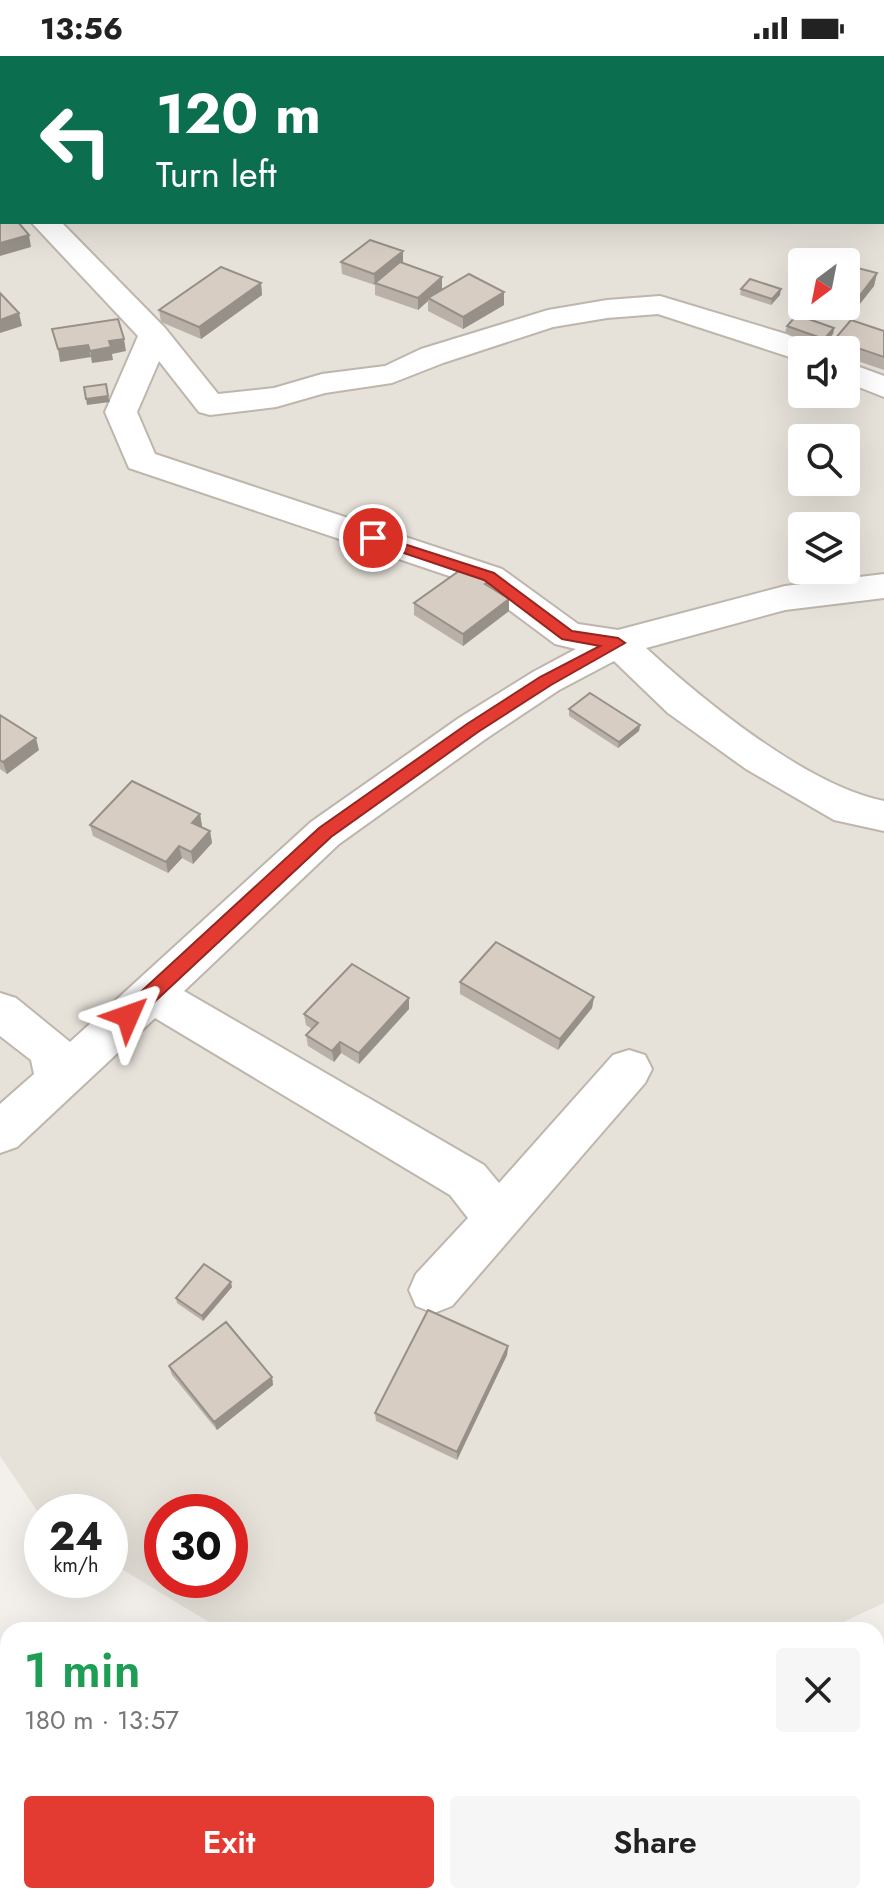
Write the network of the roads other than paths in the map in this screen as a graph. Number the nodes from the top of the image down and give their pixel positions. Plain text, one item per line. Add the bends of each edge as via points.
1 (47, 224) edge
2 (154, 335) junction
3 (788, 346) edge
4 (860, 377) edge
5 (884, 387) edge
6 (884, 586) edge
7 (618, 643) junction
8 (884, 816) edge
9 (151, 994) junction
10 (0, 1011) edge
11 (629, 1069) dead end
12 (59, 1080) junction
13 (0, 1133) edge
14 (499, 1219) junction
15 (434, 1290) dead end

1 - 2 street
2 - 3 street via 210,405 392,374 548,319 607,309 660,305
2 - 7 street via 121,412 141,461 489,577 568,635
4 - 5 street
6 - 7 street via 785,598
7 - 8 street via 682,703 760,759 848,809
7 - 9 street via 473,728 325,833
9 - 12 street
9 - 14 street via 467,1180
10 - 12 street via 51,1050
11 - 14 street
12 - 13 street
14 - 15 street

